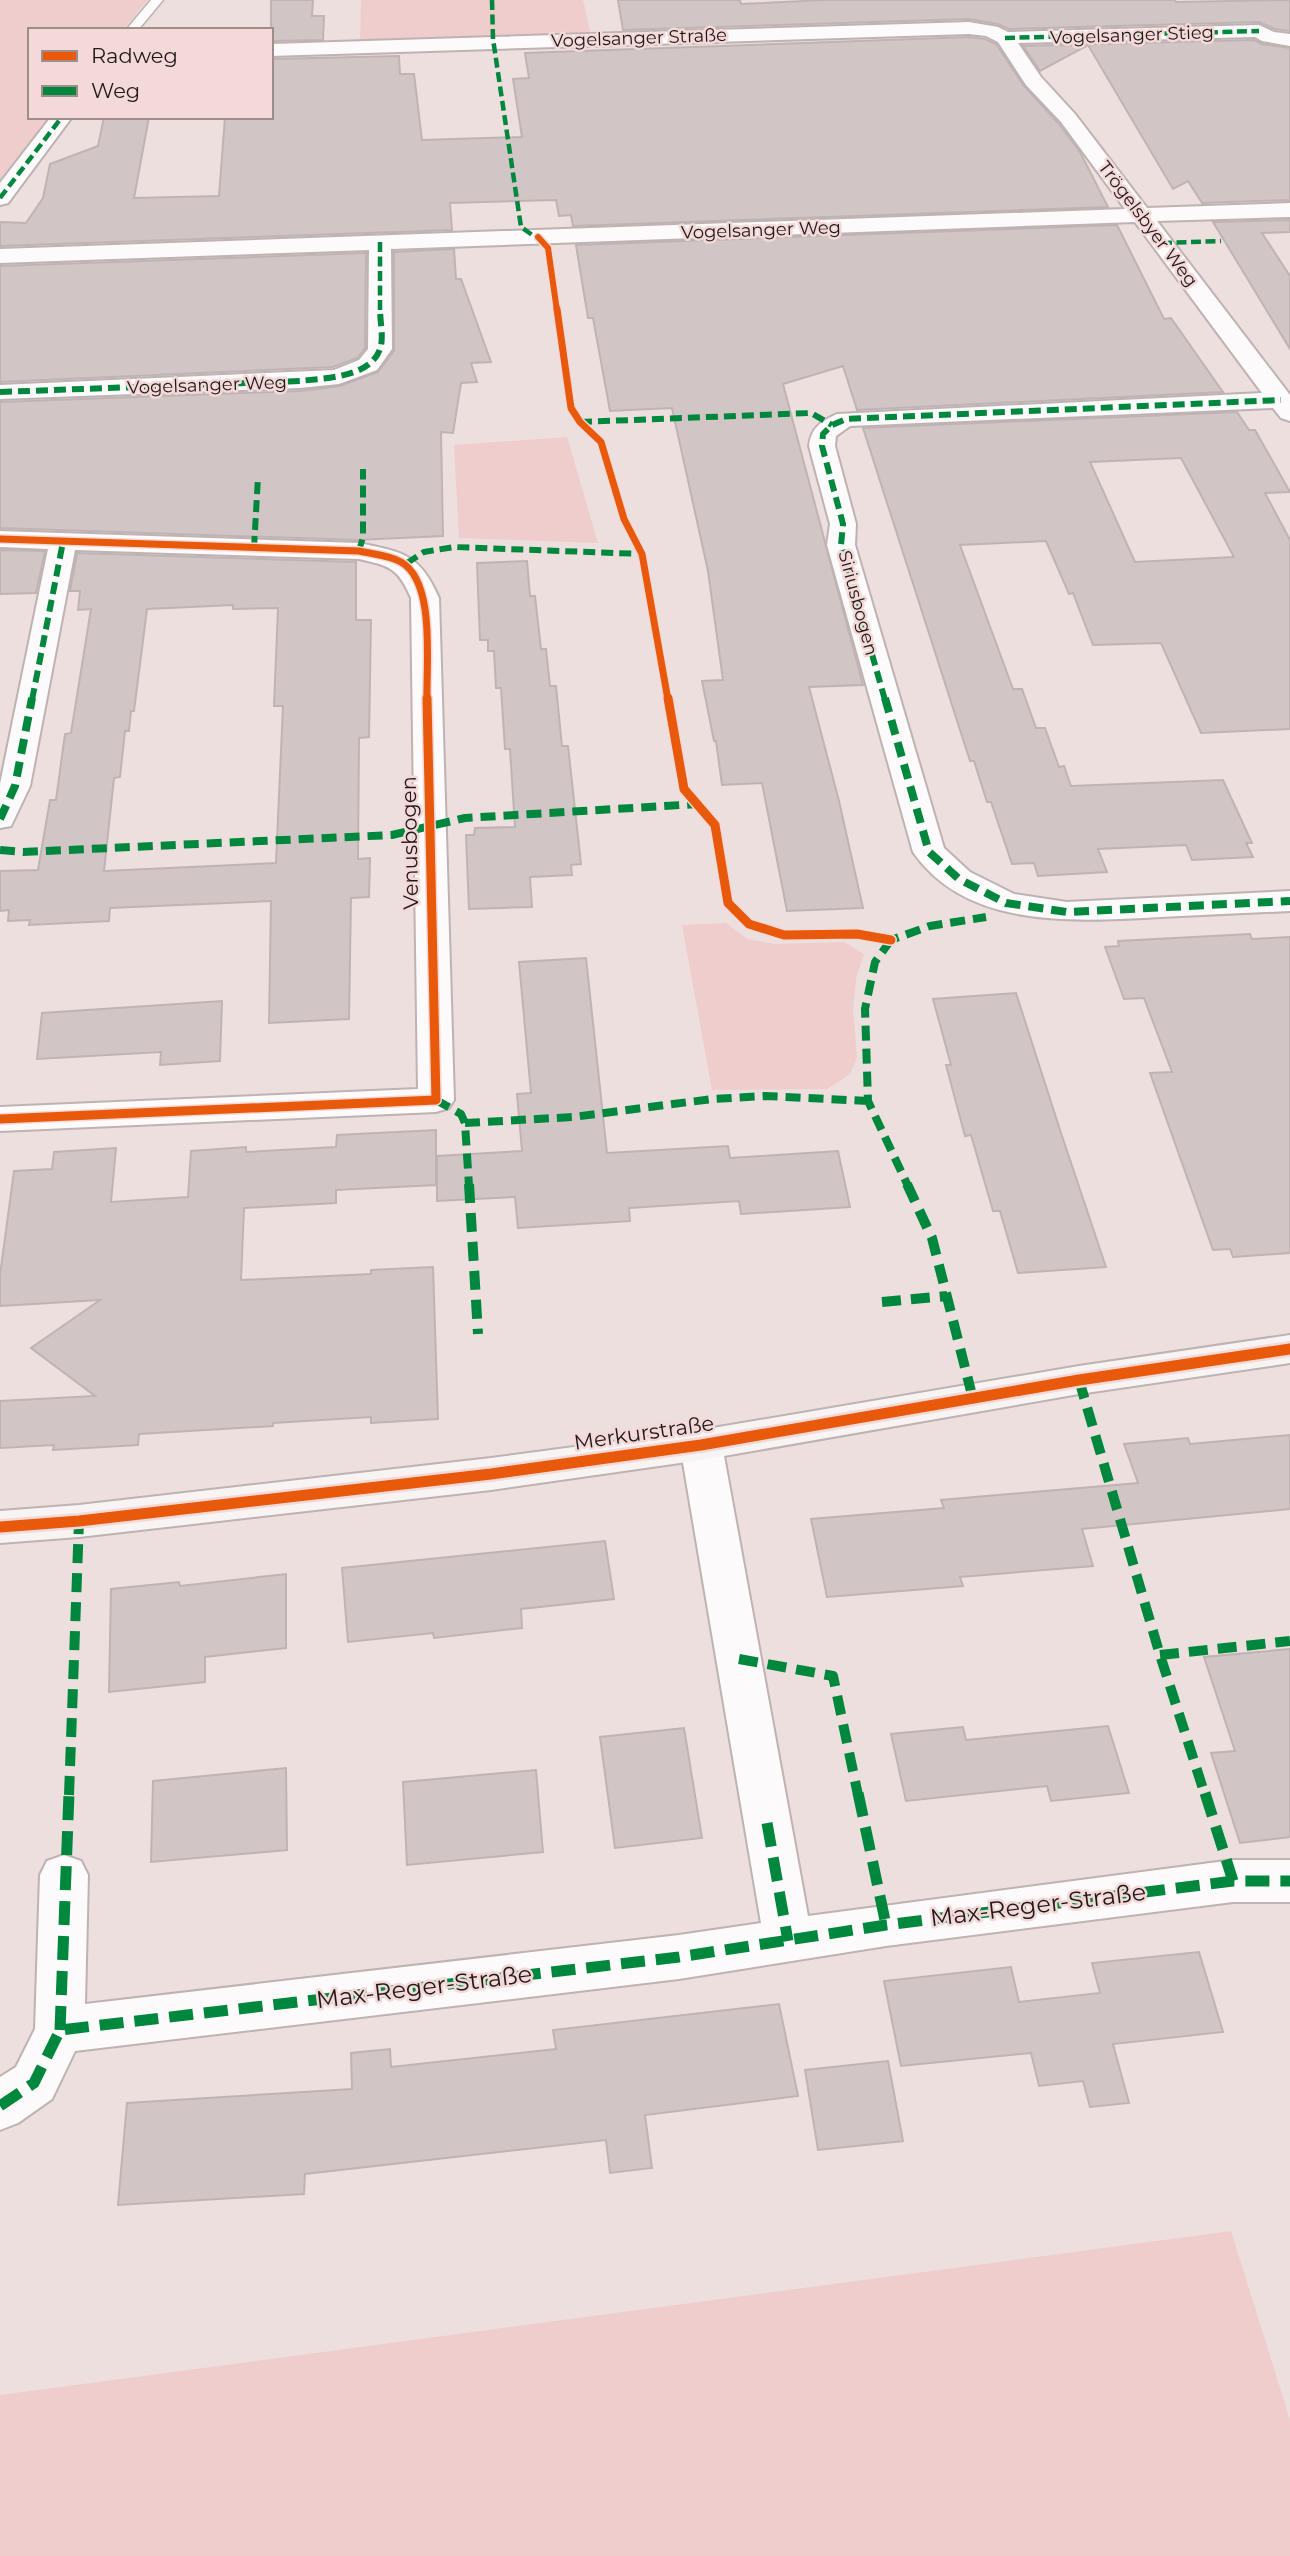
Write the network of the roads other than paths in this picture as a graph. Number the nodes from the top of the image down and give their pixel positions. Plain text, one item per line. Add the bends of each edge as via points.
1 (157, 0) edge
2 (1290, 22) edge
3 (134, 28) edge
4 (1259, 31) junction
5 (1005, 38) junction
6 (1290, 40) edge
7 (273, 50) edge
8 (60, 119) edge
9 (0, 198) edge
10 (1290, 210) edge
11 (1142, 215) junction
12 (380, 242) junction
13 (0, 256) edge
14 (0, 392) edge
15 (1285, 406) edge
16 (0, 539) edge
17 (63, 542) junction
18 (0, 819) edge
19 (1290, 901) edge
20 (0, 1119) edge
21 (1290, 1349) edge
22 (701, 1445) junction
23 (0, 1527) edge
24 (64, 1875) dead end
25 (1290, 1881) edge
26 (788, 1941) junction
27 (60, 2031) junction
28 (0, 2106) edge

1 - 3 lane
2 - 4 street, Vogelsanger Stieg via 1262,24
4 - 5 street, Vogelsanger Stieg
4 - 6 street, Vogelsanger Stieg
5 - 7 street, Vogelsanger Straße via 969,28
5 - 11 street, Trögelsbyer Weg via 1033,81 1068,118
8 - 9 street
10 - 11 street, Vogelsanger Weg
11 - 12 street, Vogelsanger Weg
11 - 15 street, Trögelsbyer Weg
12 - 13 street, Vogelsanger Weg
12 - 14 street, Vogelsanger Weg via 380,349 368,365 339,377
15 - 19 street, Siriusbogen via 846,419 823,434 822,446 843,524 841,545 929,852 959,879 1006,903 1067,912
16 - 17 street, Venusbogen
17 - 18 street via 15,786
17 - 20 street, Venusbogen via 359,551 407,563 416,574 425,597 436,1100
21 - 22 street, Merkurstraße
22 - 23 street, Merkurstraße via 491,1474
22 - 26 street
24 - 27 street
25 - 26 street, Max-Reger-Straße via 1219,1883
26 - 27 street, Max-Reger-Straße
27 - 28 street via 34,2083

